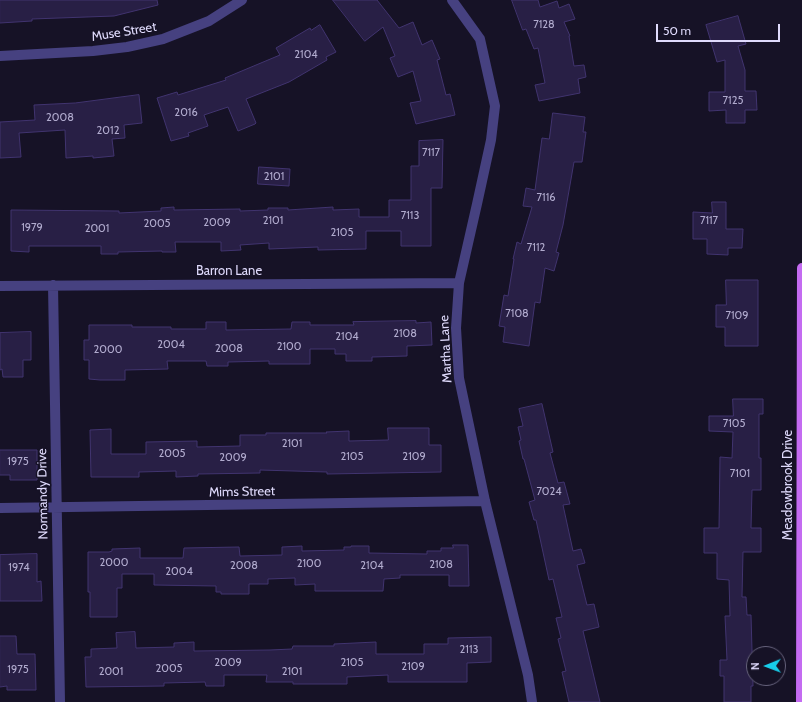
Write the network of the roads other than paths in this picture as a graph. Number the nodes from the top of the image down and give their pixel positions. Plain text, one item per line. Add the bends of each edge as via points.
1 (242, 0) edge
2 (452, 0) edge
3 (0, 56) edge
4 (802, 268) edge
5 (459, 283) junction
6 (53, 285) junction
7 (0, 286) edge
8 (485, 501) junction
9 (0, 508) edge
10 (57, 508) junction
11 (801, 532) edge
12 (60, 702) edge
13 (532, 702) edge
14 (801, 702) edge

1 - 3 street, Muse Street via 209,21 163,39 127,47
2 - 5 street, Martha Lane via 480,39 495,106 489,147
4 - 11 main road, Meadowbrook Drive
5 - 6 street, Barron Lane
5 - 8 street, Martha Lane via 456,328 459,378
6 - 7 street, Barron Lane
6 - 10 street, Normandy Drive
8 - 10 street, Mims Street
8 - 13 street, Martha Lane via 528,675
9 - 10 street, Mims Street
10 - 12 street, Normandy Drive
11 - 14 main road, Meadowbrook Drive

